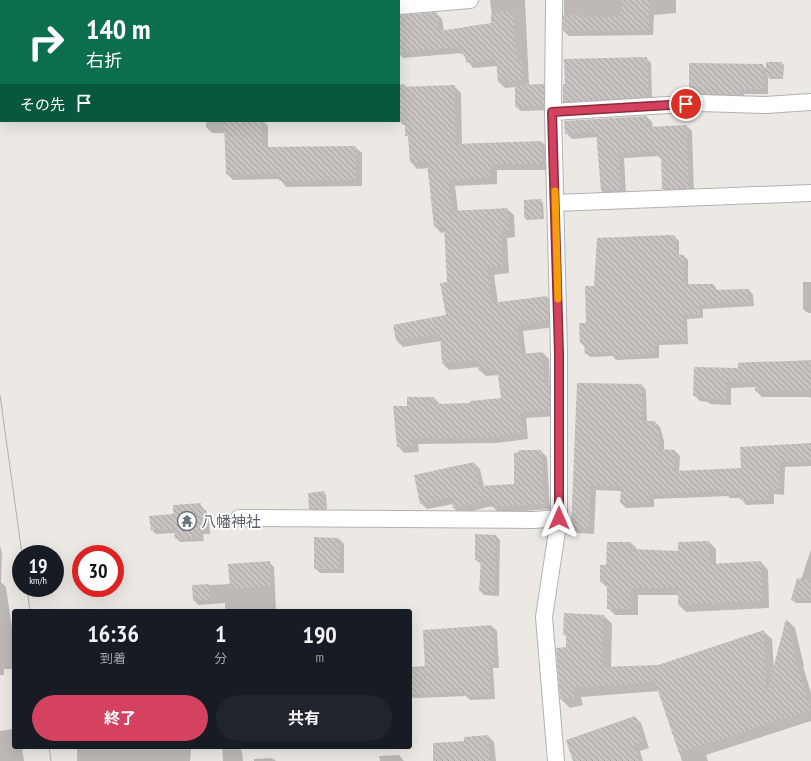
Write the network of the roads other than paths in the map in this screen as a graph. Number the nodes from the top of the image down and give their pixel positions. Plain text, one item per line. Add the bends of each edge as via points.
1 (470, 0) edge
2 (554, 0) edge
3 (400, 6) edge
4 (811, 102) edge
5 (552, 112) junction
6 (811, 193) edge
7 (555, 203) junction
8 (238, 518) dead end
9 (559, 518) junction
10 (556, 761) edge

1 - 3 street
2 - 5 street
4 - 5 street via 766,105 700,103
5 - 7 street
6 - 7 street
7 - 9 street via 559,353
8 - 9 street
9 - 10 street via 544,617

